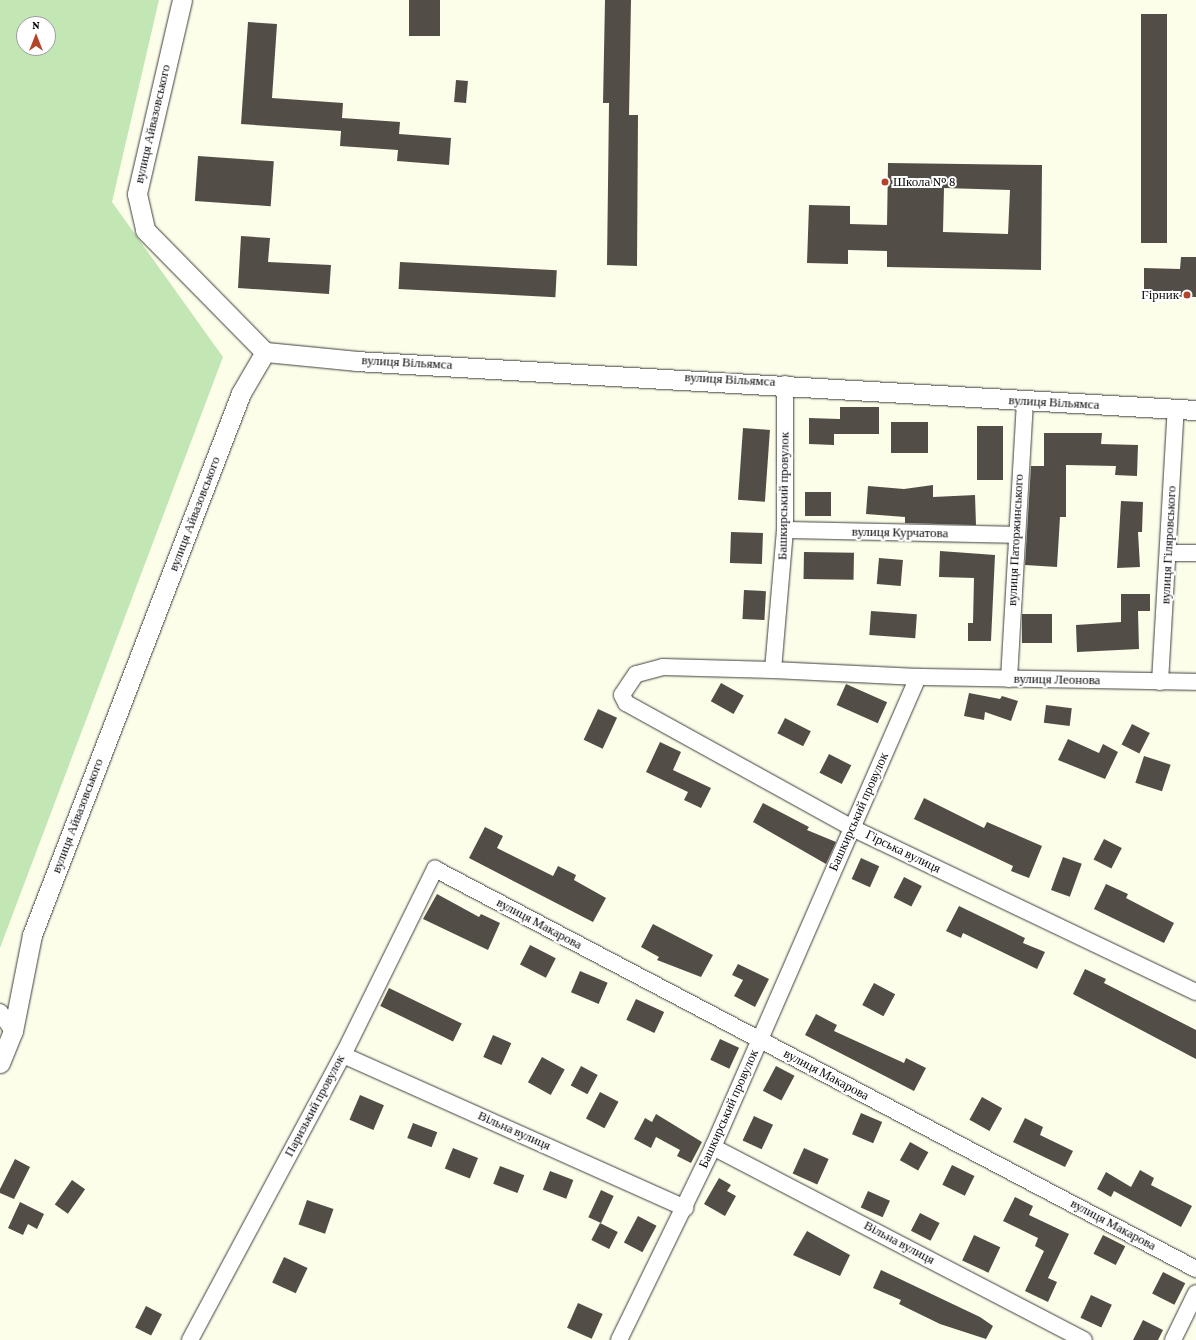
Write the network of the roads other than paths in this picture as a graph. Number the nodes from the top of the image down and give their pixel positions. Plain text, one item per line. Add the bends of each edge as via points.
1 (182, 0) edge
2 (265, 352) junction
3 (785, 384) junction
4 (1025, 402) junction
5 (1176, 408) junction
6 (1196, 410) edge
7 (785, 530) junction
8 (1015, 536) junction
9 (1168, 553) junction
10 (1196, 553) edge
11 (773, 670) junction
12 (918, 677) junction
13 (1009, 679) junction
14 (1160, 682) junction
15 (1196, 682) edge
16 (852, 828) junction
17 (435, 869) joint
18 (1196, 992) edge
19 (0, 1012) edge
20 (13, 1031) junction
21 (760, 1041) junction
22 (343, 1055) junction
23 (0, 1063) edge
24 (713, 1147) junction
25 (685, 1208) junction
26 (1196, 1269) edge
27 (1196, 1293) edge
28 (190, 1340) edge
29 (619, 1340) edge
30 (1084, 1340) edge
31 (1173, 1340) edge

1 - 2 street, вулиця Айвазовського via 137,194 145,230
2 - 3 street, вулиця Вільямса via 356,361
2 - 20 street, вулиця Айвазовського via 241,393 32,935
3 - 4 street, вулиця Вільямса
3 - 7 street, Башкирський провулок
4 - 5 street, вулиця Вільямса
4 - 8 street, вулиця Паторжинського
5 - 6 street, вулиця Вільямса
5 - 9 street, вулиця Гіляровського
7 - 8 street, вулиця Курчатова
7 - 11 street, Башкирський провулок
8 - 13 street, вулиця Паторжинського
9 - 10 street
9 - 14 street, вулиця Гіляровського
11 - 12 street
11 - 16 street, Гірська вулиця via 663,667 636,674 622,695 626,703
12 - 13 street, вулиця Леонова
12 - 16 street, Башкирський провулок
13 - 14 street, вулиця Леонова
14 - 15 street, вулиця Леонова
16 - 18 street, Гірська вулиця
16 - 21 street, Башкирський провулок
17 - 21 street, вулиця Макарова
17 - 22 street, Паризький провулок
19 - 20 street
20 - 23 street, вулиця Айвазовського
21 - 24 street, Башкирський провулок
21 - 26 street, вулиця Макарова
22 - 25 street, Вільна вулиця
22 - 28 street, Паризький провулок
24 - 25 street, Башкирський провулок
24 - 30 street, Вільна вулиця
25 - 29 street, Башкирський провулок
27 - 31 street

